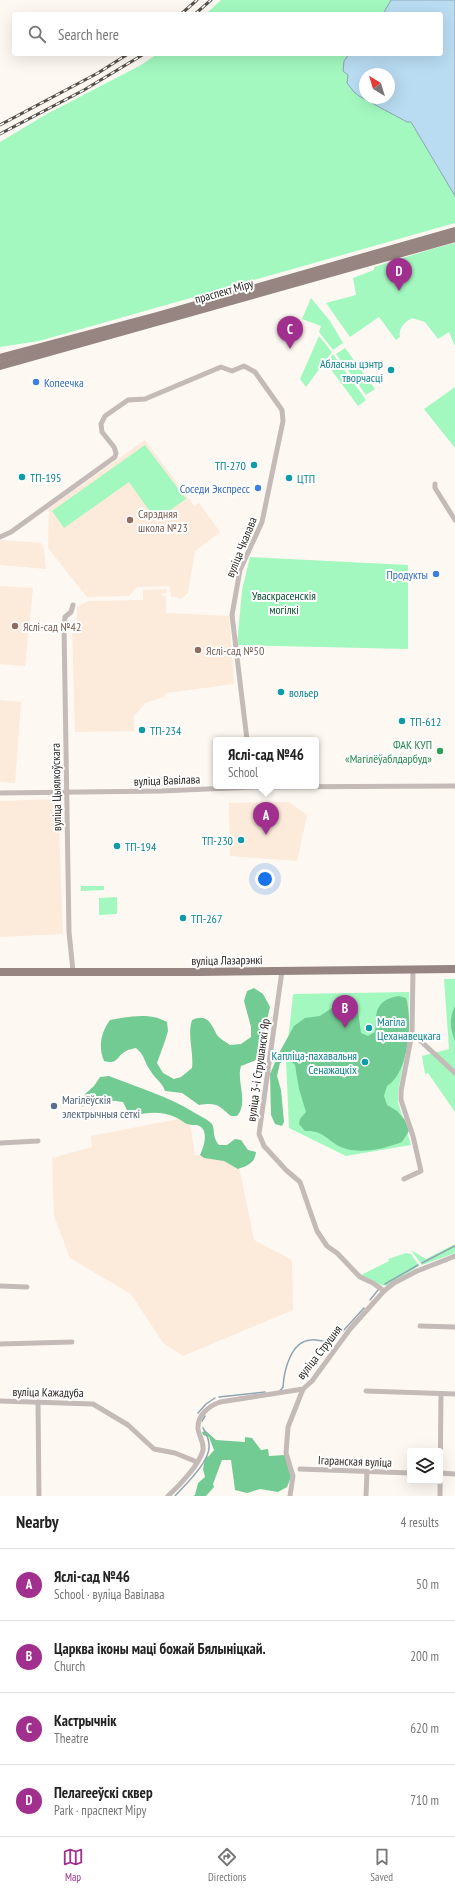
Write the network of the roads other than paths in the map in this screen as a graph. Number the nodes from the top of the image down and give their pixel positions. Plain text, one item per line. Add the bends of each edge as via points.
1 (455, 231) edge
2 (455, 238) edge
3 (437, 239) junction
4 (0, 358) edge
5 (0, 366) edge
6 (435, 484) dead end
7 (453, 512) edge
8 (455, 520) edge
9 (0, 537) edge
10 (73, 605) dead end
11 (247, 737) edge
12 (455, 786) edge
13 (319, 787) edge
14 (213, 789) edge
15 (67, 791) junction
16 (0, 793) edge
17 (414, 969) junction
18 (455, 969) edge
19 (282, 971) junction
20 (0, 972) edge
21 (73, 972) junction
22 (412, 1033) junction
23 (455, 1073) edge
24 (38, 1141) dead end
25 (0, 1143) edge
26 (404, 1179) dead end
27 (455, 1256) edge
28 (0, 1286) edge
29 (27, 1287) dead end
30 (384, 1291) junction
31 (420, 1326) dead end
32 (455, 1327) edge
33 (72, 1342) dead end
34 (0, 1344) edge
35 (303, 1388) junction
36 (366, 1391) dead end
37 (441, 1394) junction
38 (455, 1394) edge
39 (0, 1401) edge
40 (38, 1402) junction
41 (440, 1448) edge
42 (197, 1462) junction
43 (300, 1469) dead end
44 (367, 1472) junction
45 (407, 1473) edge
46 (443, 1474) edge
47 (455, 1474) edge
48 (440, 1484) edge
49 (39, 1496) edge
50 (168, 1496) edge
51 (290, 1496) edge
52 (366, 1496) edge
53 (440, 1496) edge

1 - 3 main road, праспект Міру
2 - 3 main road, праспект Міру
3 - 4 main road, праспект Міру
3 - 5 main road, праспект Міру
6 - 7 street via 435,488
7 - 8 street
9 - 11 street, вуліца Чкалава via 11,532 115,457 114,447 102,432 101,424 105,416 128,400 145,399 221,367 232,372 244,366 255,372 282,410 283,421 262,522 240,570 232,615
10 - 15 street, вуліца Цыялкоўскага via 65,617 64,627
12 - 13 street, вуліца Вавілава
14 - 15 street, вуліца Вавілава
15 - 16 street, вуліца Вавілава
15 - 21 street, вуліца Цыялкоўскага via 69,932
17 - 18 main road, вуліца Лазарэнкі
17 - 19 main road, вуліца Лазарэнкі
17 - 22 street
19 - 21 main road, вуліца Лазарэнкі
19 - 30 street, вуліца 3-і Струшанскі Яр via 259,1134 264,1146 300,1182 318,1231 327,1246 360,1277
20 - 21 main road, вуліца Лазарэнкі
22 - 23 street
22 - 26 street via 400,1091 421,1171
24 - 25 street
27 - 30 street, вуліца Струшня via 417,1271
28 - 29 street
30 - 35 street, вуліца Струшня via 350,1329 312,1381
31 - 32 street
33 - 34 street
35 - 42 street, вуліца Струшня via 212,1405 199,1421 198,1429 203,1448
35 - 51 street via 288,1427 286,1453 292,1476
36 - 37 street
37 - 38 street
37 - 41 street
39 - 40 street, вуліца Кажадуба
40 - 42 street, вуліца Кажадуба via 93,1404 128,1425 154,1449 175,1453
40 - 49 street
42 - 50 street, вуліца Струшня
43 - 44 street, Ігаранская вуліца
44 - 45 street, Ігаранская вуліца
44 - 52 street
46 - 47 street
48 - 53 street

